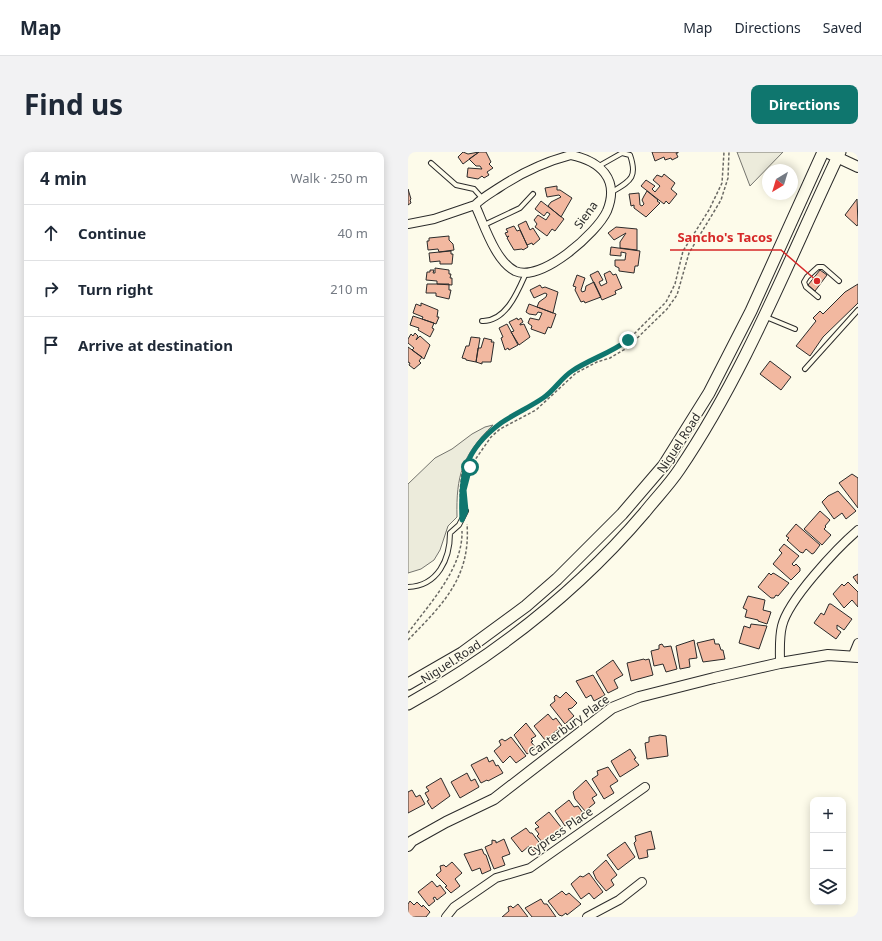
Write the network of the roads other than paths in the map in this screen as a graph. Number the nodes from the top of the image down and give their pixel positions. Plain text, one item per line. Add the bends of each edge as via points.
1 (824, 152) edge
2 (839, 155) edge
3 (431, 163) dead end
4 (599, 166) junction
5 (858, 167) edge
6 (611, 192) junction
7 (533, 194) dead end
8 (482, 198) junction
9 (475, 204) junction
10 (408, 224) edge
11 (484, 225) junction
12 (526, 273) junction
13 (839, 281) dead end
14 (818, 296) dead end
15 (858, 310) edge
16 (751, 311) junction
17 (766, 317) junction
18 (482, 321) dead end
19 (795, 329) dead end
20 (805, 370) dead end
21 (466, 511) road end
22 (858, 530) edge
23 (408, 587) edge
24 (858, 643) edge
25 (855, 656) edge
26 (780, 664) junction
27 (408, 684) edge
28 (408, 704) edge
29 (646, 786) dead end
30 (408, 846) edge
31 (642, 882) dead end
32 (446, 917) edge
33 (587, 917) edge

1 - 2 street
1 - 16 main road, Niguel Road
2 - 5 street
2 - 17 main road, Niguel Road
3 - 8 lane via 456,185 474,189
4 - 6 street, Siena via 608,178
4 - 6 lane via 622,153 630,155 634,167 633,176 626,184
4 - 8 street via 586,158 570,155 555,159 521,174
6 - 12 street, Siena via 606,212 588,235 561,259 543,270
7 - 11 lane via 520,208
8 - 9 street
9 - 10 street via 434,219
9 - 11 street
11 - 12 street via 497,254 516,271
12 - 18 lane via 511,303 501,314 488,321
13 - 14 lane via 823,267 818,267 804,282 806,287
15 - 20 lane
16 - 17 main road
16 - 27 main road, Niguel Road via 709,393 664,464 622,514 526,606 462,653
17 - 19 lane
17 - 28 main road, Niguel Road via 724,398 678,471 629,530 533,622 471,667
21 - 23 lane via 459,525 450,533 450,548 446,562 433,580
22 - 26 street via 846,540 794,600 782,626
24 - 25 street
25 - 26 street, Canterbury Place via 828,655
26 - 30 street, Canterbury Place via 639,697 612,708 494,799 439,826 412,841
29 - 32 street, Cypress Place via 530,868 496,878 454,907
31 - 33 street via 619,900

